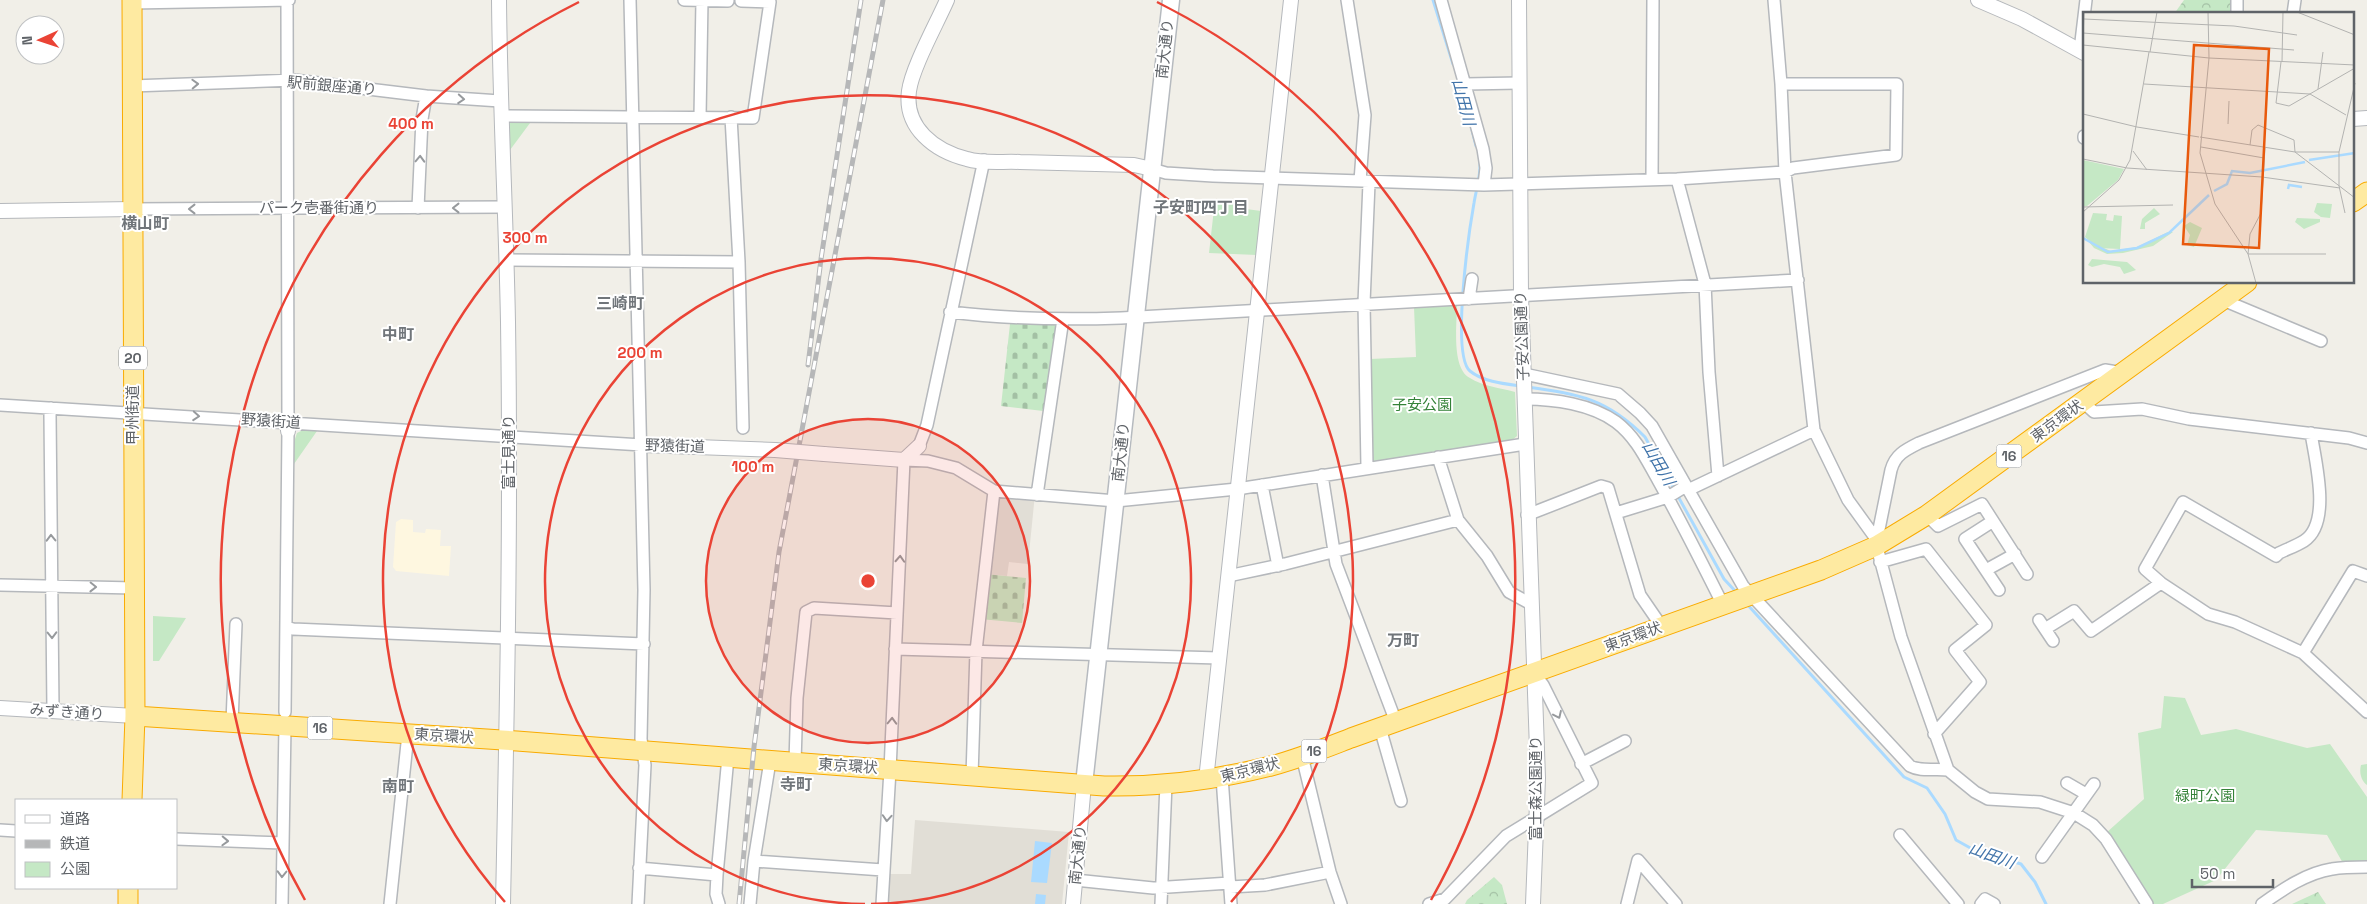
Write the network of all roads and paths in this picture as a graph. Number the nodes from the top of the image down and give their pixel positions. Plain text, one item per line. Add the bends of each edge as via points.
1 (287, 0) edge
2 (499, 0) edge
3 (630, 0) edge
4 (684, 0) edge
5 (702, 0) edge
6 (947, 0) edge
7 (1171, 0) edge
8 (1291, 0) edge
9 (1346, 0) edge
10 (1442, 0) edge
11 (1519, 0) edge
12 (1653, 0) edge
13 (1774, 0) edge
14 (1981, 0) edge
15 (728, 1) edge
16 (741, 1) edge
17 (132, 2) edge
18 (2083, 38) edge
19 (2082, 51) edge
20 (286, 81) junction
21 (1519, 83) junction
22 (1466, 84) junction
23 (1781, 84) junction
24 (132, 86) junction
25 (426, 96) junction
26 (500, 102) junction
27 (501, 116) junction
28 (634, 116) junction
29 (700, 117) junction
30 (731, 117) junction
31 (2367, 118) edge
32 (2354, 119) edge
33 (984, 160) junction
34 (1152, 170) junction
35 (1785, 172) junction
36 (1272, 178) junction
37 (1652, 179) junction
38 (1677, 179) junction
39 (1365, 182) junction
40 (1518, 184) junction
41 (1479, 185) junction
42 (2367, 192) edge
43 (2354, 201) edge
44 (504, 207) junction
45 (287, 208) junction
46 (418, 208) junction
47 (133, 209) junction
48 (0, 211) edge
49 (506, 260) junction
50 (739, 262) junction
51 (637, 263) junction
52 (1472, 279) dead end
53 (1798, 280) junction
54 (1705, 284) junction
55 (2243, 284) edge
56 (1520, 294) junction
57 (1464, 299) junction
58 (2223, 300) junction
59 (1364, 304) junction
60 (1257, 309) junction
61 (950, 312) junction
62 (1136, 316) junction
63 (1063, 319) junction
64 (2321, 341) dead end
65 (2123, 373) junction
66 (1524, 386) junction
67 (2083, 402) junction
68 (0, 405) edge
69 (52, 408) junction
70 (140, 413) junction
71 (288, 424) junction
72 (743, 428) dead end
73 (1814, 430) junction
74 (2311, 433) junction
75 (509, 438) junction
76 (2367, 443) edge
77 (1526, 444) junction
78 (642, 445) junction
79 (919, 446) joint
80 (1438, 457) junction
81 (904, 460) junction
82 (1367, 467) junction
83 (1322, 475) junction
84 (1718, 476) junction
85 (1262, 485) junction
86 (1687, 488) junction
87 (1238, 489) junction
88 (994, 491) junction
89 (1037, 495) junction
90 (1669, 496) junction
91 (1116, 502) junction
92 (1616, 513) junction
93 (1527, 515) junction
94 (1927, 515) junction
95 (1458, 520) junction
96 (1993, 521) junction
97 (1334, 552) junction
98 (1878, 554) junction
99 (2014, 554) junction
100 (1278, 566) junction
101 (1986, 570) junction
102 (2027, 574) dead end
103 (1228, 576) junction
104 (2367, 576) edge
105 (2161, 583) junction
106 (0, 585) edge
107 (52, 586) junction
108 (134, 588) junction
109 (1999, 590) dead end
110 (1739, 600) junction
111 (1531, 604) junction
112 (897, 613) junction
113 (236, 624) dead end
114 (286, 627) junction
115 (1662, 627) junction
116 (508, 637) junction
117 (2053, 641) dead end
118 (644, 644) junction
119 (895, 649) junction
120 (976, 651) junction
121 (2303, 653) junction
122 (1099, 655) junction
123 (1219, 658) junction
124 (1534, 673) junction
125 (0, 708) edge
126 (53, 710) junction
127 (2367, 712) edge
128 (135, 716) junction
129 (285, 719) junction
130 (232, 722) junction
131 (1388, 725) junction
132 (1934, 734) junction
133 (408, 740) junction
134 (506, 741) junction
135 (1625, 741) dead end
136 (641, 751) junction
137 (1302, 756) junction
138 (728, 757) junction
139 (770, 760) junction
140 (795, 762) junction
141 (1581, 764) junction
142 (890, 770) junction
143 (1948, 770) junction
144 (972, 776) junction
145 (1214, 778) junction
146 (2067, 783) dead end
147 (1084, 784) junction
148 (1166, 784) junction
149 (2094, 784) dead end
150 (2086, 794) junction
151 (132, 799) edge
152 (1401, 801) dead end
153 (2074, 813) junction
154 (1537, 816) junction
155 (0, 830) edge
156 (15, 831) edge
157 (1900, 835) dead end
158 (178, 839) edge
159 (283, 843) junction
160 (2042, 857) dead end
161 (754, 861) junction
162 (2367, 867) edge
163 (639, 868) junction
164 (883, 870) junction
165 (1330, 872) junction
166 (717, 875) junction
167 (1075, 880) junction
168 (1230, 885) junction
169 (1161, 887) junction
170 (128, 889) edge
171 (128, 904) edge
172 (282, 904) edge
173 (390, 904) edge
174 (503, 904) edge
175 (638, 904) edge
176 (719, 904) edge
177 (750, 904) edge
178 (882, 904) edge
179 (1073, 904) edge
180 (1161, 904) edge
181 (1231, 904) edge
182 (1341, 904) edge
183 (1429, 904) edge
184 (1533, 904) edge
185 (1627, 904) edge
186 (1676, 904) edge
187 (1958, 904) edge
188 (1980, 904) edge
189 (1994, 904) edge
190 (2147, 904) edge
191 (2262, 904) edge

1 - 17 street
1 - 20 street
2 - 26 street, 富士見通り
3 - 28 street
4 - 5 street
5 - 15 street
5 - 29 street
6 - 33 street via 909,90 909,109 917,129 942,149 967,159
7 - 34 main road, 南大通り
8 - 36 street
9 - 39 street via 1365,115
10 - 22 street
11 - 21 street, 子安公園通り
12 - 37 street
13 - 23 street
14 - 19 street
16 - 30 street via 770,2 753,118
17 - 24 highway, 甲州街道 / 20
18 - 19 street
24 -> 20 street, 駅前銀座通り via 224,86
20 - 25 street, 駅前銀座通り
20 - 45 street
21 - 22 street
21 - 40 street, 子安公園通り
22 - 41 street via 1486,168
23 - 35 street
23 - 35 street via 1897,84 1896,155 1793,168
24 - 47 highway, 甲州街道 / 20
25 -> 26 street, 駅前銀座通り
46 -> 25 street
26 - 27 street, 富士見通り
27 - 28 street
27 - 44 street, 富士見通り
28 - 29 street
28 - 51 street
29 - 30 street
30 - 50 street
31 - 32 street
33 - 34 street via 1134,165
33 - 61 street
34 - 36 street
34 - 62 main road, 南大通り
35 - 38 street
35 - 53 street
36 - 39 street
36 - 60 street
37 - 38 street
37 - 40 street
38 - 54 street
39 - 41 street
39 - 59 street
40 - 41 street
40 - 56 street, 子安公園通り
42 - 43 highway
44 -> 46 street, パーク壱番街通り
44 - 49 street, 富士見通り
45 - 46 street, パーク壱番街通り
45 -> 47 street, パーク壱番街通り
45 - 71 street
47 - 48 street
47 - 70 highway, 甲州街道 / 20
49 - 51 street
49 - 75 street, 富士見通り
50 - 51 street
50 - 72 street
51 - 78 street
52 - 57 street
53 - 54 street
53 - 73 street
54 - 56 street
54 - 84 street
55 - 58 highway, 東京環状 / 16
56 - 57 street
56 - 66 street, 子安公園通り
57 - 59 street
58 - 64 street
58 - 65 highway, 東京環状 / 16
59 - 60 street
59 - 82 street
60 - 62 street
60 - 87 street
61 - 63 street via 986,317
61 - 79 street via 927,425
62 - 63 street
62 - 91 main road, 南大通り
63 - 89 street
65 - 67 highway, 東京環状 / 16
65 - 98 street via 2105,370 1903,451 1891,470
66 - 77 street, 子安公園通り
66 - 86 street via 1618,394 1652,426
66 - 90 street via 1539,399 1583,407 1614,420 1635,441
67 - 74 street via 2094,412 2142,408 2189,419
67 - 94 highway, 東京環状 / 16
68 - 69 street, 野猿街道
69 - 70 street, 野猿街道
107 -> 69 street
70 -> 71 street, 野猿街道
70 - 108 highway, 甲州街道 / 20
71 - 75 street, 野猿街道
71 - 114 street
73 - 84 street
73 - 98 street via 1848,500 1874,536
74 - 76 street
74 - 105 street via 2321,500 2314,530 2305,541 2276,556 2183,502 2145,569
75 - 78 street, 野猿街道
75 - 116 street, 富士見通り
77 - 80 street
77 - 93 street, 子安公園通り
78 - 81 street, 野猿街道, bridge via 775,450
78 - 118 street
79 - 81 street
80 - 82 street
80 - 95 street
81 - 88 street via 928,461 956,468
112 -> 81 street
82 - 83 street
83 - 85 street
83 - 97 street
84 - 86 street
85 - 87 street
85 - 100 street
86 - 90 street
86 - 110 street via 1720,548
87 - 91 street
87 - 103 street
88 - 89 street
88 - 120 street
89 - 91 street
90 - 92 street
90 - 110 street
91 - 122 main road, 南大通り
92 - 93 street via 1608,488 1601,486
92 - 115 street via 1640,595
93 - 111 street, 子安公園通り
94 - 96 street via 1938,526 1982,504
94 - 98 highway, 東京環状 / 16
95 - 97 street
95 - 111 street via 1487,556 1509,592
96 - 99 street
96 - 101 street via 1965,539
97 - 100 street
97 - 131 street
98 - 110 highway, 東京環状 / 16 via 1846,560
98 - 132 street via 1901,637
98 - 132 street via 1926,549 1986,625 1955,650 1980,682
99 - 101 street
99 - 102 street
100 - 103 street
101 - 109 street
103 - 123 street
104 - 121 street via 2352,571
105 - 117 street via 2091,631 2074,610 2042,625
105 - 121 street via 2208,614 2235,622
106 - 107 street
107 -> 108 street
107 -> 126 street
108 - 128 highway, 甲州街道 / 20
110 - 115 highway, 東京環状 / 16
110 - 143 street via 1910,766 1922,770
111 - 124 street, 子安公園通り
112 - 119 street
112 - 140 street via 814,608 806,612 797,698
113 - 130 street
114 - 116 street
114 - 129 street
115 - 124 highway, 東京環状 / 16
116 - 118 street
116 - 134 street, 富士見通り
118 - 136 street
119 - 120 street
142 -> 119 street
120 - 122 street
120 - 144 street
121 - 127 street
122 - 123 street
122 - 147 main road, 南大通り
123 - 145 street
124 - 131 highway, 東京環状 / 16
124 -> 141 street via 1544,684
124 - 154 street, 富士森公園通り
125 - 126 street, みずき通り
126 - 128 street, みずき通り
128 - 130 highway, 東京環状 / 16
128 - 151 highway, 甲州街道
129 - 130 highway, 東京環状 / 16
129 - 133 highway, 東京環状 / 16
129 - 159 street
131 - 137 highway, 東京環状 / 16
131 - 152 street
132 - 143 street
133 - 134 highway, 東京環状 / 16
133 - 173 street
134 - 136 highway, 東京環状 / 16
134 - 174 street, 富士見通り
135 - 141 street
136 - 138 highway, 東京環状 / 16
136 - 163 street via 645,765
137 - 145 highway, 東京環状 / 16
137 - 165 street
138 - 139 highway, 東京環状 / 16
138 - 166 street
139 - 140 highway, 東京環状 / 16
139 - 161 street
140 - 142 highway, 東京環状 / 16
141 - 154 street via 1592,783
142 - 144 highway, 東京環状 / 16
142 -> 164 street
143 - 153 street via 1988,799 2040,802
144 - 147 highway, 東京環状 / 16
145 - 148 highway, 東京環状 / 16
145 - 168 street
146 - 150 street
147 - 148 highway, 東京環状 / 16
147 - 167 street, 南大通り
148 - 169 street
149 - 150 street
150 - 153 street
153 - 160 street
153 - 190 street via 2093,825 2106,839
154 - 183 street via 1506,836 1445,899
154 - 184 street, 富士森公園通り
155 - 156 street
157 - 187 street
158 -> 159 street
159 -> 172 street
161 - 164 street
161 - 177 street
162 - 191 street via 2320,872 2285,888
163 - 166 street
163 - 175 street
164 - 178 street
165 - 168 street via 1265,885
165 - 182 street
166 - 176 street
167 - 169 street
167 - 179 street, 南大通り
168 - 169 street
168 - 181 street
169 - 180 street
170 - 171 highway
185 - 186 street via 1638,860
188 - 189 street via 1985,899

